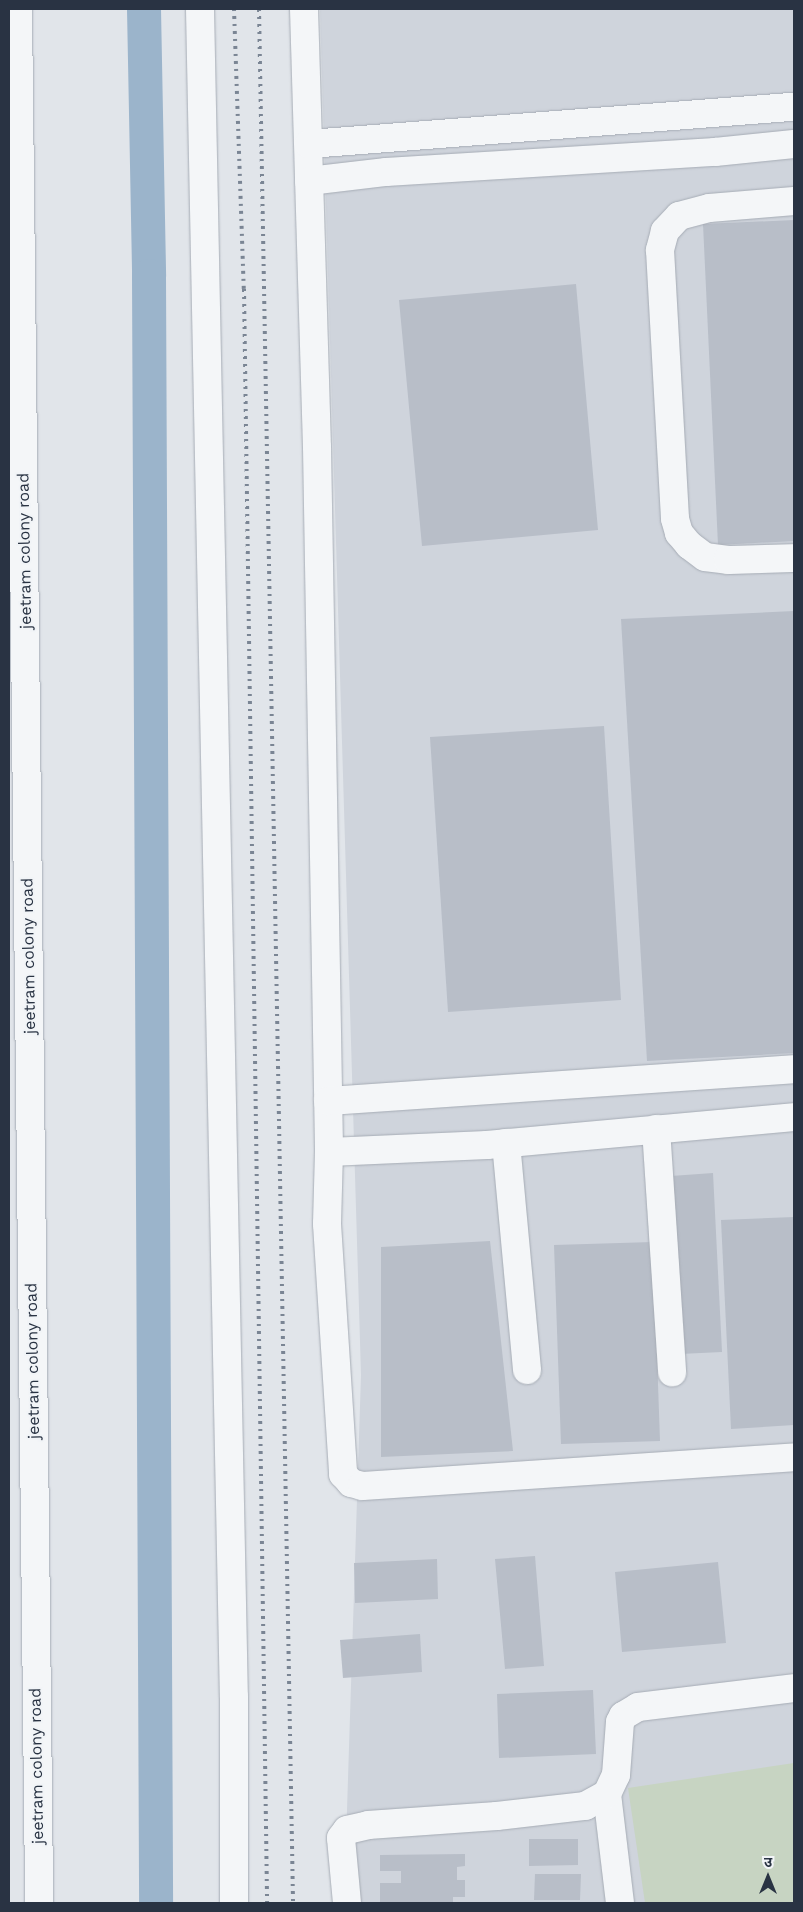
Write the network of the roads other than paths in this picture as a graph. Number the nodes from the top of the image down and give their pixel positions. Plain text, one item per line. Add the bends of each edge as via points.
1 (18, 9) edge
2 (200, 9) edge
3 (304, 9) edge
4 (794, 107) edge
5 (714, 113) junction
6 (309, 144) junction
7 (794, 144) edge
8 (715, 152) junction
9 (309, 181) junction
10 (794, 201) edge
11 (16, 437) edge
12 (794, 558) edge
13 (794, 1069) edge
14 (328, 1101) junction
15 (794, 1117) edge
16 (656, 1129) junction
17 (506, 1143) junction
18 (329, 1152) junction
19 (527, 1370) dead end
20 (672, 1372) dead end
21 (794, 1457) edge
22 (794, 1688) edge
23 (607, 1794) junction
24 (39, 1903) edge
25 (234, 1903) edge
26 (347, 1903) edge
27 (620, 1903) edge

1 - 11 street, jeetram colony road
2 - 25 street via 234,1698
3 - 6 street
4 - 5 street
5 - 6 street
5 - 8 street
6 - 9 street
7 - 8 street
8 - 9 street via 386,172
9 - 14 street
10 - 12 street via 709,208 679,216 665,231 660,250 675,519 679,533 705,556 728,560
11 - 24 street, jeetram colony road
13 - 14 street
14 - 18 street
15 - 16 street
16 - 17 street
16 - 20 street
17 - 18 street
17 - 19 street
18 - 21 street via 327,1224 341,1461 343,1474 351,1483 362,1486
22 - 23 street via 638,1707 623,1716 620,1722 616,1775
23 - 26 street via 585,1806 368,1825 347,1830 341,1838
23 - 27 street

